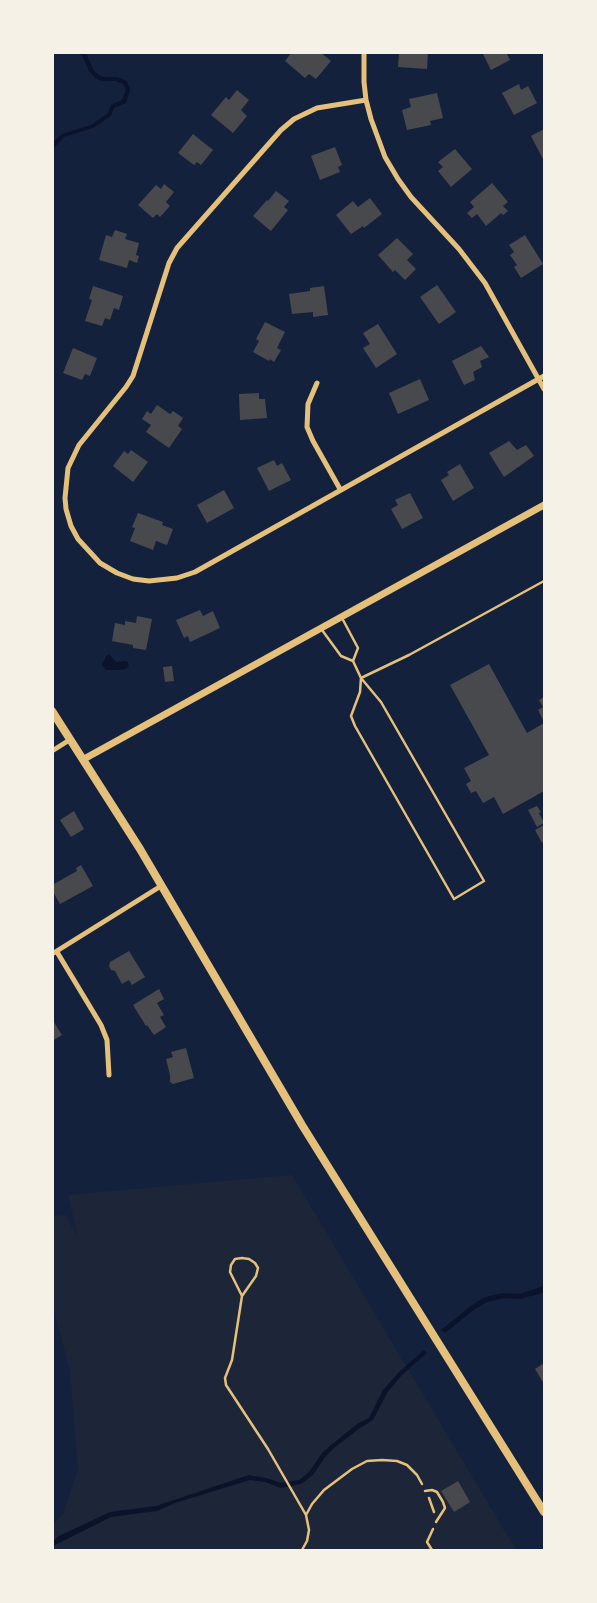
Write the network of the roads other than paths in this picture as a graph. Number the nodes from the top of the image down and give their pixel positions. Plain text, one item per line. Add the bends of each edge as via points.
1 (364, 52) edge
2 (366, 100) junction
3 (542, 378) edge
4 (317, 383) dead end
5 (544, 389) edge
6 (340, 490) junction
7 (544, 505) edge
8 (544, 581) edge
9 (341, 617) junction
10 (321, 628) junction
11 (353, 661) junction
12 (361, 678) junction
13 (52, 711) edge
14 (71, 739) junction
15 (52, 751) edge
16 (84, 759) junction
17 (161, 886) junction
18 (55, 953) edge
19 (109, 1075) dead end
20 (425, 1491) road end
21 (544, 1512) edge
22 (436, 1522) road end

1 - 2 street
2 - 3 street via 379,143 398,179 486,283
2 - 6 street via 318,108 294,119 177,248 169,263 133,376 74,455 68,468 65,498 71,526 90,554 117,573 149,581 195,572
3 - 5 street
3 - 6 street
4 - 6 street via 308,404 307,427
7 - 9 street
8 - 12 lane
9 - 10 street
9 - 11 lane via 358,648
10 - 11 lane via 341,656
10 - 16 street
11 - 12 lane
12 - 12 lane via 360,692 351,716 355,726 454,899 484,881 381,702
13 - 14 main road
14 - 15 street
14 - 16 main road
16 - 17 main road
17 - 18 street
17 - 21 main road via 270,1071
18 - 19 street via 101,1025 107,1040
20 - 22 lane via 437,1492 444,1502 445,1508

